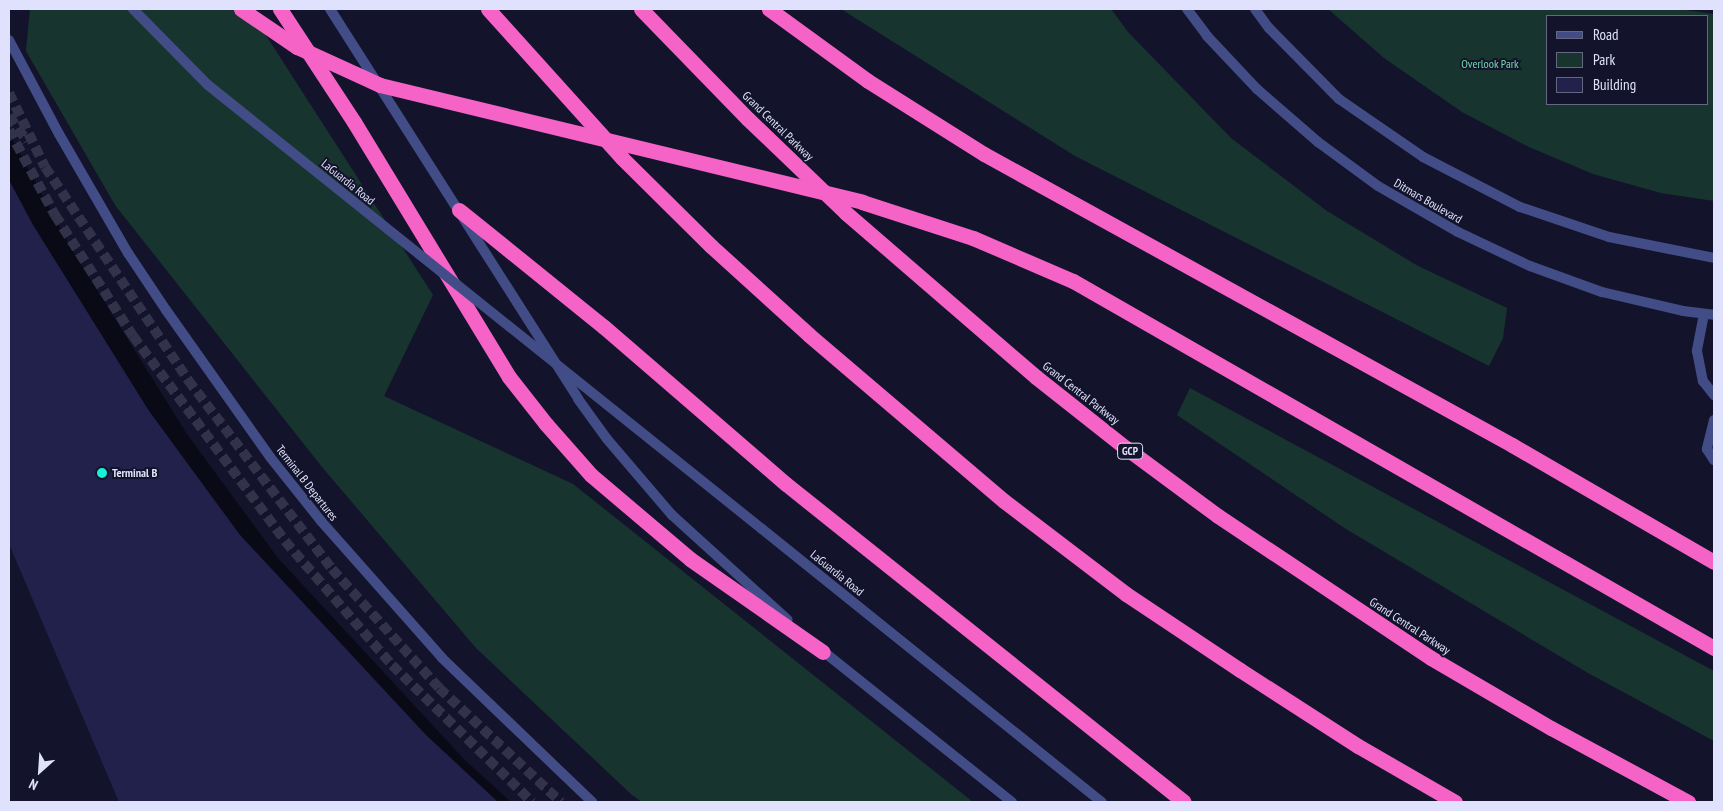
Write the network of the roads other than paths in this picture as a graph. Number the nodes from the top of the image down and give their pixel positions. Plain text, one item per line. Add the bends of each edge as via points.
1 (133, 9) edge
2 (241, 9) edge
3 (280, 9) edge
4 (330, 9) edge
5 (488, 9) edge
6 (641, 9) edge
7 (769, 9) edge
8 (1187, 9) edge
9 (1255, 9) edge
10 (9, 40) edge
11 (459, 210) junction
12 (1714, 258) edge
13 (1709, 315) edge
14 (1714, 395) edge
15 (1714, 420) edge
16 (1512, 445) junction
17 (1714, 460) edge
18 (1714, 550) edge
19 (1714, 562) edge
20 (1714, 648) edge
21 (823, 652) junction
22 (592, 802) edge
23 (1012, 802) edge
24 (1102, 802) edge
25 (1184, 802) edge
26 (1455, 802) edge
27 (1688, 802) edge

1 - 24 street, LaGuardia Road, bridge via 208,85
2 - 20 highway, bridge via 297,47 380,85 862,202 972,238 1073,281
3 - 21 highway via 354,122 509,377 546,424 591,475 690,560
4 - 11 street
5 - 26 highway via 622,158 710,246 809,336 996,495 1126,594 1358,746
6 - 27 highway, Grand Central Parkway / GCP via 748,119 846,212 1036,377 1126,448 1234,527 1432,658 1551,728
7 - 16 highway via 868,81 984,154
8 - 13 street, Ditmars Boulevard via 1206,36 1257,89 1318,142 1386,191 1458,232 1530,266 1602,292
9 - 12 street via 1269,28 1339,99 1423,157 1520,207 1609,237
10 - 22 street, Terminal B Departures via 128,253 270,457 315,514 442,658
11 - 21 street via 578,399 638,477 684,527
11 - 25 highway via 604,327 786,484
13 - 14 street via 1698,351 1702,381
15 - 17 street via 1707,449
16 - 18 highway
16 - 19 highway
21 - 23 street

